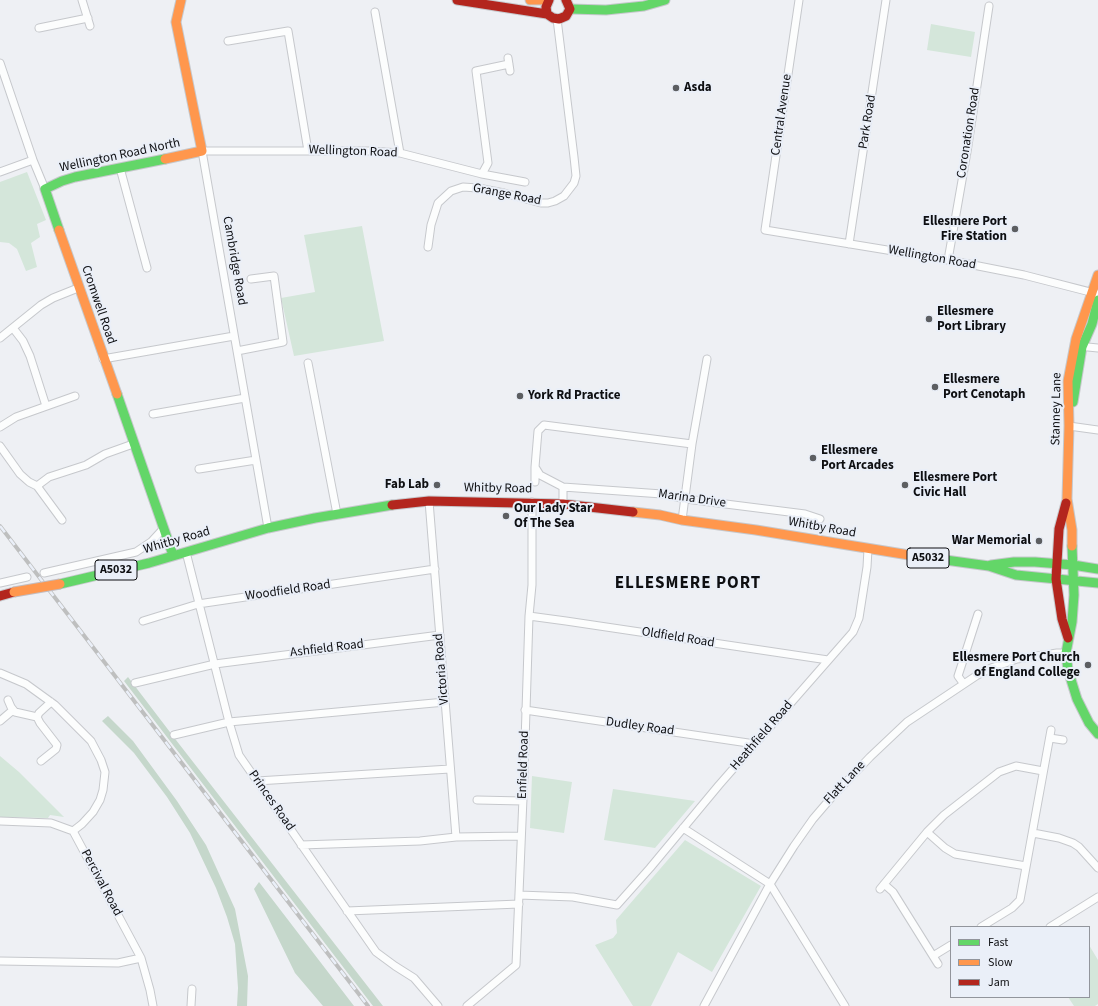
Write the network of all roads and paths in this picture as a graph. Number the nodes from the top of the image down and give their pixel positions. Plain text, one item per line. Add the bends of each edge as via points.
1 (82, 0) edge
2 (181, 0) edge
3 (457, 0) edge
4 (530, 0) edge
5 (541, 0) edge
6 (549, 0) edge
7 (665, 0) edge
8 (799, 0) edge
9 (886, 0) edge
10 (568, 4) edge
11 (989, 6) dead end
12 (375, 12) dead end
13 (547, 14) junction
14 (88, 18) junction
15 (557, 19) junction
16 (90, 26) dead end
17 (39, 28) dead end
18 (228, 42) dead end
19 (0, 63) edge
20 (509, 64) dead end
21 (202, 151) junction
22 (308, 151) junction
23 (400, 154) junction
24 (33, 160) junction
25 (120, 168) junction
26 (0, 172) edge
27 (482, 174) junction
28 (525, 182) dead end
29 (45, 189) junction
30 (765, 230) joint
31 (849, 244) junction
32 (428, 247) dead end
33 (948, 260) junction
34 (147, 268) dead end
35 (1098, 275) edge
36 (250, 279) dead end
37 (78, 288) junction
38 (1095, 293) edge
39 (1098, 300) edge
40 (13, 328) junction
41 (234, 336) junction
42 (0, 338) edge
43 (1078, 346) junction
44 (1098, 348) edge
45 (237, 351) junction
46 (103, 359) junction
47 (706, 359) dead end
48 (308, 363) dead end
49 (75, 396) dead end
50 (245, 398) junction
51 (46, 406) junction
52 (153, 414) dead end
53 (1069, 426) junction
54 (0, 427) edge
55 (1098, 430) edge
56 (133, 444) junction
57 (692, 444) junction
58 (0, 446) edge
59 (256, 460) junction
60 (535, 468) junction
61 (199, 469) dead end
62 (535, 482) dead end
63 (37, 486) junction
64 (563, 487) junction
65 (686, 499) junction
66 (1067, 499) junction
67 (429, 501) junction
68 (532, 502) junction
69 (563, 504) junction
70 (337, 514) junction
71 (820, 518) dead end
72 (62, 520) dead end
73 (682, 520) junction
74 (268, 528) junction
75 (163, 529) junction
76 (868, 549) junction
77 (186, 552) junction
78 (173, 555) junction
79 (1057, 564) junction
80 (1073, 565) junction
81 (989, 566) junction
82 (434, 569) junction
83 (1098, 570) edge
84 (44, 573) dead end
85 (27, 577) dead end
86 (1056, 579) junction
87 (1073, 581) junction
88 (1098, 582) edge
89 (0, 583) edge
90 (0, 596) edge
91 (198, 604) junction
92 (978, 614) dead end
93 (528, 616) junction
94 (142, 620) dead end
95 (440, 635) junction
96 (1068, 638) junction
97 (1066, 654) junction
98 (828, 660) junction
99 (215, 664) junction
100 (0, 673) edge
101 (963, 683) junction
102 (135, 684) dead end
103 (8, 700) dead end
104 (51, 702) junction
105 (445, 702) junction
106 (13, 710) junction
107 (526, 710) junction
108 (38, 717) junction
109 (0, 721) edge
110 (229, 722) junction
111 (1051, 730) dead end
112 (1098, 734) edge
113 (174, 735) dead end
114 (1050, 738) junction
115 (1063, 740) dead end
116 (755, 744) junction
117 (41, 761) dead end
118 (450, 769) junction
119 (1043, 771) junction
120 (258, 781) junction
121 (476, 800) dead end
122 (522, 801) junction
123 (0, 820) edge
124 (683, 828) junction
125 (73, 831) junction
126 (927, 832) junction
127 (1033, 833) junction
128 (521, 836) junction
129 (456, 837) junction
130 (301, 845) junction
131 (1026, 866) junction
132 (1098, 868) edge
133 (770, 884) junction
134 (519, 895) junction
135 (1098, 897) edge
136 (519, 904) junction
137 (347, 911) junction
138 (983, 926) edge
139 (1052, 926) edge
140 (950, 947) edge
141 (933, 956) junction
142 (141, 958) junction
143 (0, 960) edge
144 (938, 964) dead end
145 (192, 988) dead end
146 (843, 1005) edge
147 (153, 1006) edge
148 (191, 1006) edge
149 (438, 1006) edge
150 (467, 1006) edge
151 (704, 1006) edge

1 - 14 street
2 - 21 main road, Cambridge Road via 176,22
3 - 13 main road
4 - 5 main road
6 - 13 main road
7 - 10 main road via 644,6 606,10
8 - 30 street, Central Avenue
9 - 31 street, Park Road
10 - 15 main road via 566,16
11 - 33 street, Coronation Road
12 - 23 street
13 - 15 main road
14 - 16 street
14 - 17 street
15 - 32 street, Grange Road via 576,176 574,183 564,196 548,203 478,188 463,187 451,191 438,203
18 - 22 street via 288,31
19 - 24 street, Cromwell Road
20 - 27 street via 476,71 488,163
21 - 22 street, Wellington Road
21 - 25 main road, Wellington Road North
21 - 41 street, Cambridge Road
22 - 23 street, Wellington Road via 370,151
23 - 27 street, Wellington Road
24 - 26 street
24 - 29 street, Cromwell Road
25 - 29 main road, Wellington Road North via 62,180
25 - 34 street
27 - 28 street, Wellington Road
29 - 37 main road, Cromwell Road
30 - 31 street, Wellington Road
31 - 33 street, Wellington Road
33 - 38 street, Wellington Road via 1024,275
35 - 38 main road, Stanney Lane
36 - 45 street via 274,276 283,342
37 - 40 street via 41,305
37 - 46 main road, Cromwell Road
38 - 43 main road, Stanney Lane
39 - 43 main road, Stanney Lane via 1092,324
40 - 42 street
40 - 51 street via 30,356
41 - 45 street, Cambridge Road
41 - 46 street
43 - 44 street
43 - 53 main road, Stanney Lane
43 - 53 main road, Stanney Lane via 1068,380
45 - 50 street, Cambridge Road
46 - 56 main road, Cromwell Road
47 - 57 street
48 - 70 street
49 - 51 street
50 - 52 street
50 - 59 street, Cambridge Road
51 - 54 street via 16,417
53 - 55 street
53 - 66 main road, Stanney Lane
56 - 63 street via 105,454 86,465 49,477
56 - 75 main road, Cromwell Road
57 - 60 street via 544,425 538,431
57 - 65 street
58 - 63 street via 20,474
59 - 61 street
59 - 74 street, Cambridge Road
60 - 62 street
60 - 64 street via 540,475
63 - 72 street
64 - 65 street, Marina Drive via 662,494
64 - 69 street
65 - 71 street, Marina Drive
65 - 73 street
66 - 79 main road, Stanney Lane via 1060,530
66 - 80 main road, Stanney Lane via 1072,530
67 - 68 main road, Whitby Road / A5032
67 - 70 main road, Whitby Road / A5032
67 - 82 street, Victoria Road
68 - 69 main road, Whitby Road / A5032
68 - 93 street, Enfield Road via 532,576
69 - 73 main road, Whitby Road / A5032 via 660,515
70 - 74 main road, Whitby Road / A5032
73 - 76 main road, Whitby Road / A5032
74 - 77 main road, Whitby Road / A5032
75 - 78 main road, Cromwell Road
75 - 84 street, Whitby Road via 151,542 136,552
76 - 81 main road, Whitby Road / A5032
76 - 98 street, Heathfield Road via 859,618 853,632
77 - 78 main road, Whitby Road / A5032
77 - 91 street, Princes Road
78 - 90 main road, Whitby Road / A5032, bridge via 149,563
79 - 80 main road, Whitby Road / A5032
79 - 81 main road, Whitby Road / A5032 via 1014,562
79 - 86 main road, Stanney Lane
80 - 83 main road, Whitby Road / A5032
80 - 87 main road, Stanney Lane
81 - 86 main road, Whitby Road / A5032 via 1016,575
82 - 91 street, Woodfield Road
82 - 95 street, Victoria Road
85 - 89 street
86 - 87 main road, Whitby Road / A5032
86 - 96 main road, Stanney Lane via 1062,619
87 - 88 main road, Whitby Road / A5032
87 - 96 main road, Stanney Lane via 1072,622
91 - 94 street, Woodfield Road
91 - 99 street, Princes Road
92 - 101 street via 958,676
93 - 98 street, Oldfield Road
93 - 107 street, Enfield Road
95 - 99 street, Ashfield Road
95 - 105 street, Victoria Road
96 - 97 main road, Stanney Lane
97 - 101 street, Flatt Lane via 1057,653 1008,661
97 - 112 main road, Stanney Lane via 1068,670 1078,699 1089,723
98 - 116 street, Heathfield Road
99 - 102 street, Ashfield Road
99 - 110 street, Princes Road
100 - 104 street via 26,684
101 - 133 street, Flatt Lane via 907,722 870,757 813,819
103 - 106 street
104 - 108 street
104 - 125 street via 91,741 102,760 105,772 100,800 93,812
105 - 110 street
105 - 118 street, Victoria Road
106 - 108 street
106 - 109 street
107 - 116 street, Dudley Road
107 - 122 street, Enfield Road
108 - 117 street via 57,745 56,749
110 - 113 street
110 - 120 street, Princes Road via 239,755
111 - 114 street
114 - 115 street
114 - 119 street
116 - 124 street, Heathfield Road
118 - 120 street
118 - 129 street, Victoria Road
119 - 126 street via 1016,766 999,772 944,815
119 - 127 street
120 - 130 street, Princes Road
121 - 122 street
122 - 128 street, Enfield Road
123 - 125 street via 51,823
124 - 133 street
124 - 134 street, Heathfield Road via 617,905 573,897
125 - 142 street, Percival Road
126 - 131 street via 955,854
126 - 141 street via 882,886 893,892
127 - 131 street
127 - 132 street via 1073,843
128 - 129 street
128 - 134 street, Enfield Road
129 - 130 street via 420,841
130 - 137 street, Princes Road
131 - 138 street via 1020,900
133 - 146 street
133 - 151 street, Flatt Lane
134 - 136 street, Enfield Road
135 - 139 street
136 - 137 street
136 - 150 street, Enfield Road via 516,965
137 - 149 street, Princes Road via 376,952 414,978
140 - 141 street
141 - 144 street
142 - 143 street via 118,963
142 - 147 street, Percival Road
145 - 148 street

